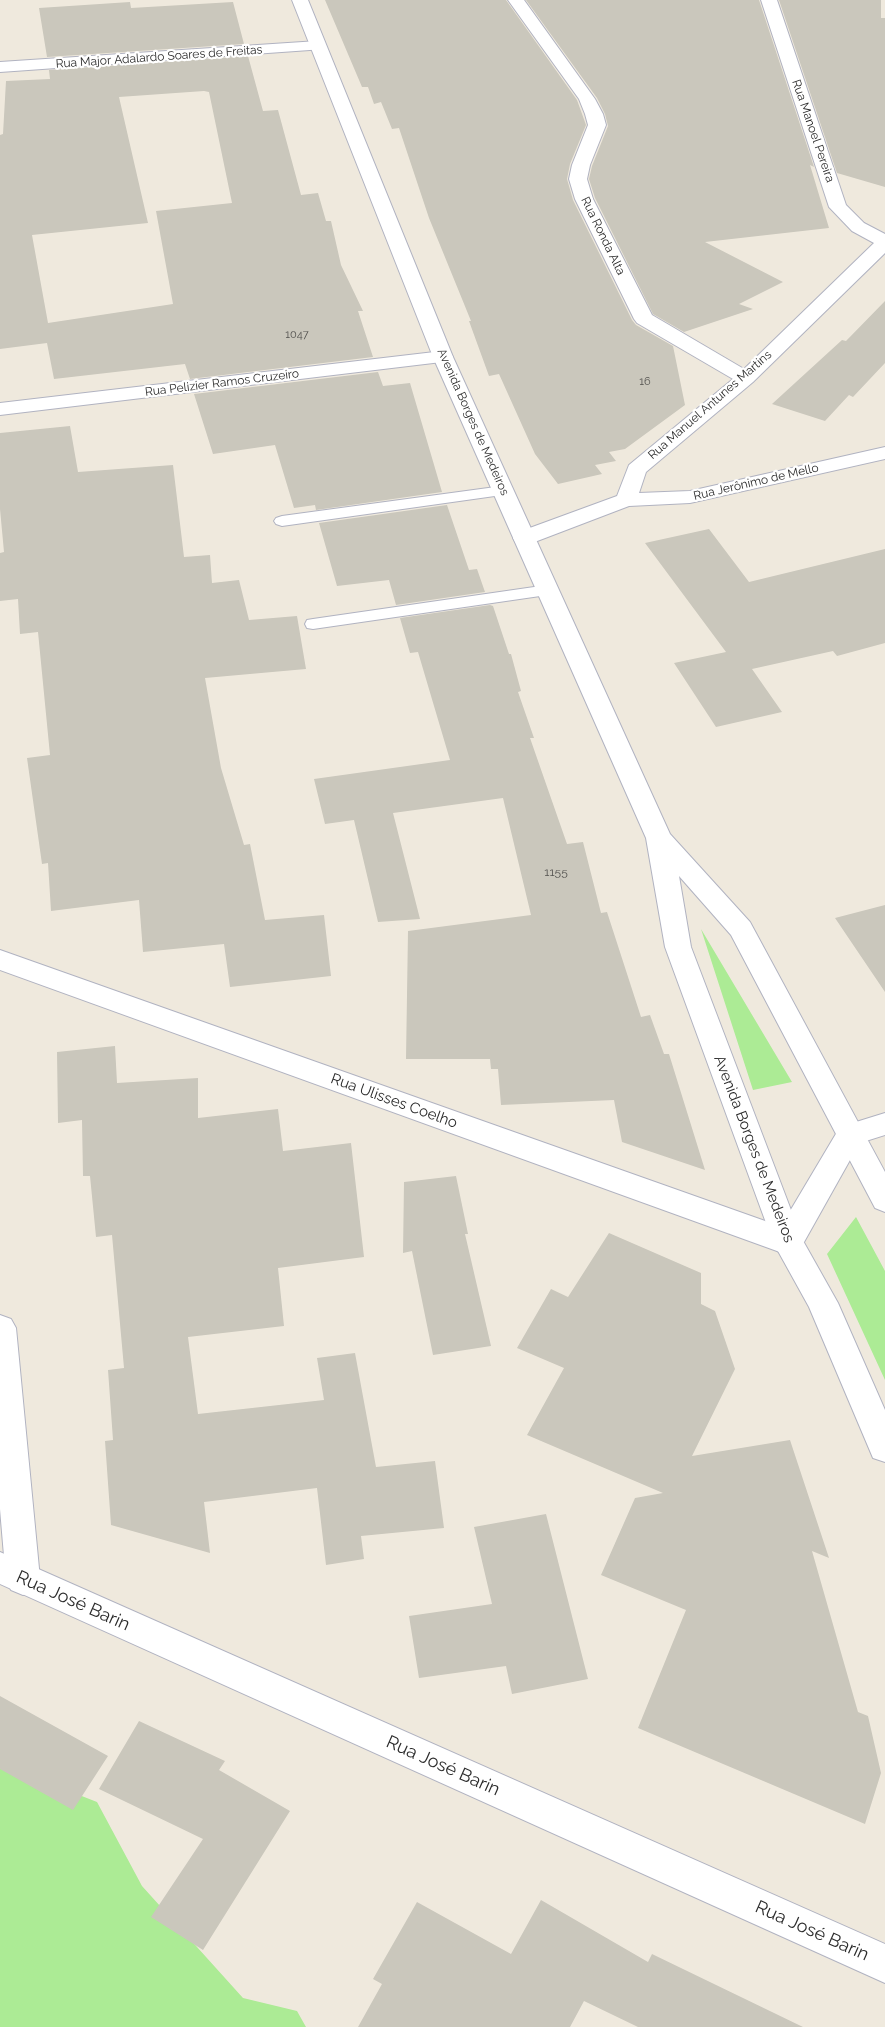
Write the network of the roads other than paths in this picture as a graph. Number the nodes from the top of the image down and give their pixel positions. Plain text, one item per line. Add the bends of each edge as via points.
1 (300, 0) edge
2 (516, 0) edge
3 (769, 0) edge
4 (318, 46) junction
5 (0, 67) edge
6 (885, 242) edge
7 (863, 264) junction
8 (885, 271) edge
9 (443, 357) junction
10 (746, 378) junction
11 (0, 409) edge
12 (885, 453) edge
13 (504, 491) junction
14 (626, 500) junction
15 (282, 521) dead end
16 (524, 538) junction
17 (548, 590) junction
18 (313, 624) dead end
19 (659, 838) junction
20 (0, 960) edge
21 (885, 1124) edge
22 (850, 1135) junction
23 (885, 1200) edge
24 (788, 1242) junction
25 (0, 1328) edge
26 (885, 1448) edge
27 (11, 1574) edge
28 (885, 1964) edge

1 - 4 street, Avenida Borges de Medeiros
2 - 10 street, Rua Ronda Alta via 587,99 594,114 597,125 578,179 584,199 644,319
3 - 6 street, Rua Manoel Pereira via 838,206 858,227
4 - 5 street, Rua Major Adalardo Soares de Freitas
4 - 9 street, Avenida Borges de Medeiros
6 - 7 street, Rua Manuel Antunes Martins
7 - 8 street
7 - 10 street, Rua Manuel Antunes Martins
9 - 11 street, Rua Pelizier Ramos Cruzeiro
9 - 13 street, Avenida Borges de Medeiros
10 - 14 street, Rua Manuel Antunes Martins via 636,469
12 - 14 street, Rua Jerônimo de Mello via 690,497
13 - 15 lane
13 - 16 street, Avenida Borges de Medeiros
14 - 16 street
16 - 17 street, Avenida Borges de Medeiros
17 - 18 lane
17 - 19 street, Avenida Borges de Medeiros
19 - 22 street, Avenida Borges de Medeiros via 741,929
19 - 24 street, Avenida Borges de Medeiros via 678,946
20 - 24 street, Rua Ulisses Coelho
21 - 22 street
22 - 23 street, Avenida Borges de Medeiros
22 - 24 street
24 - 26 street, Avenida Borges de Medeiros via 823,1303
25 - 27 street
27 - 28 street, Rua José Barin

